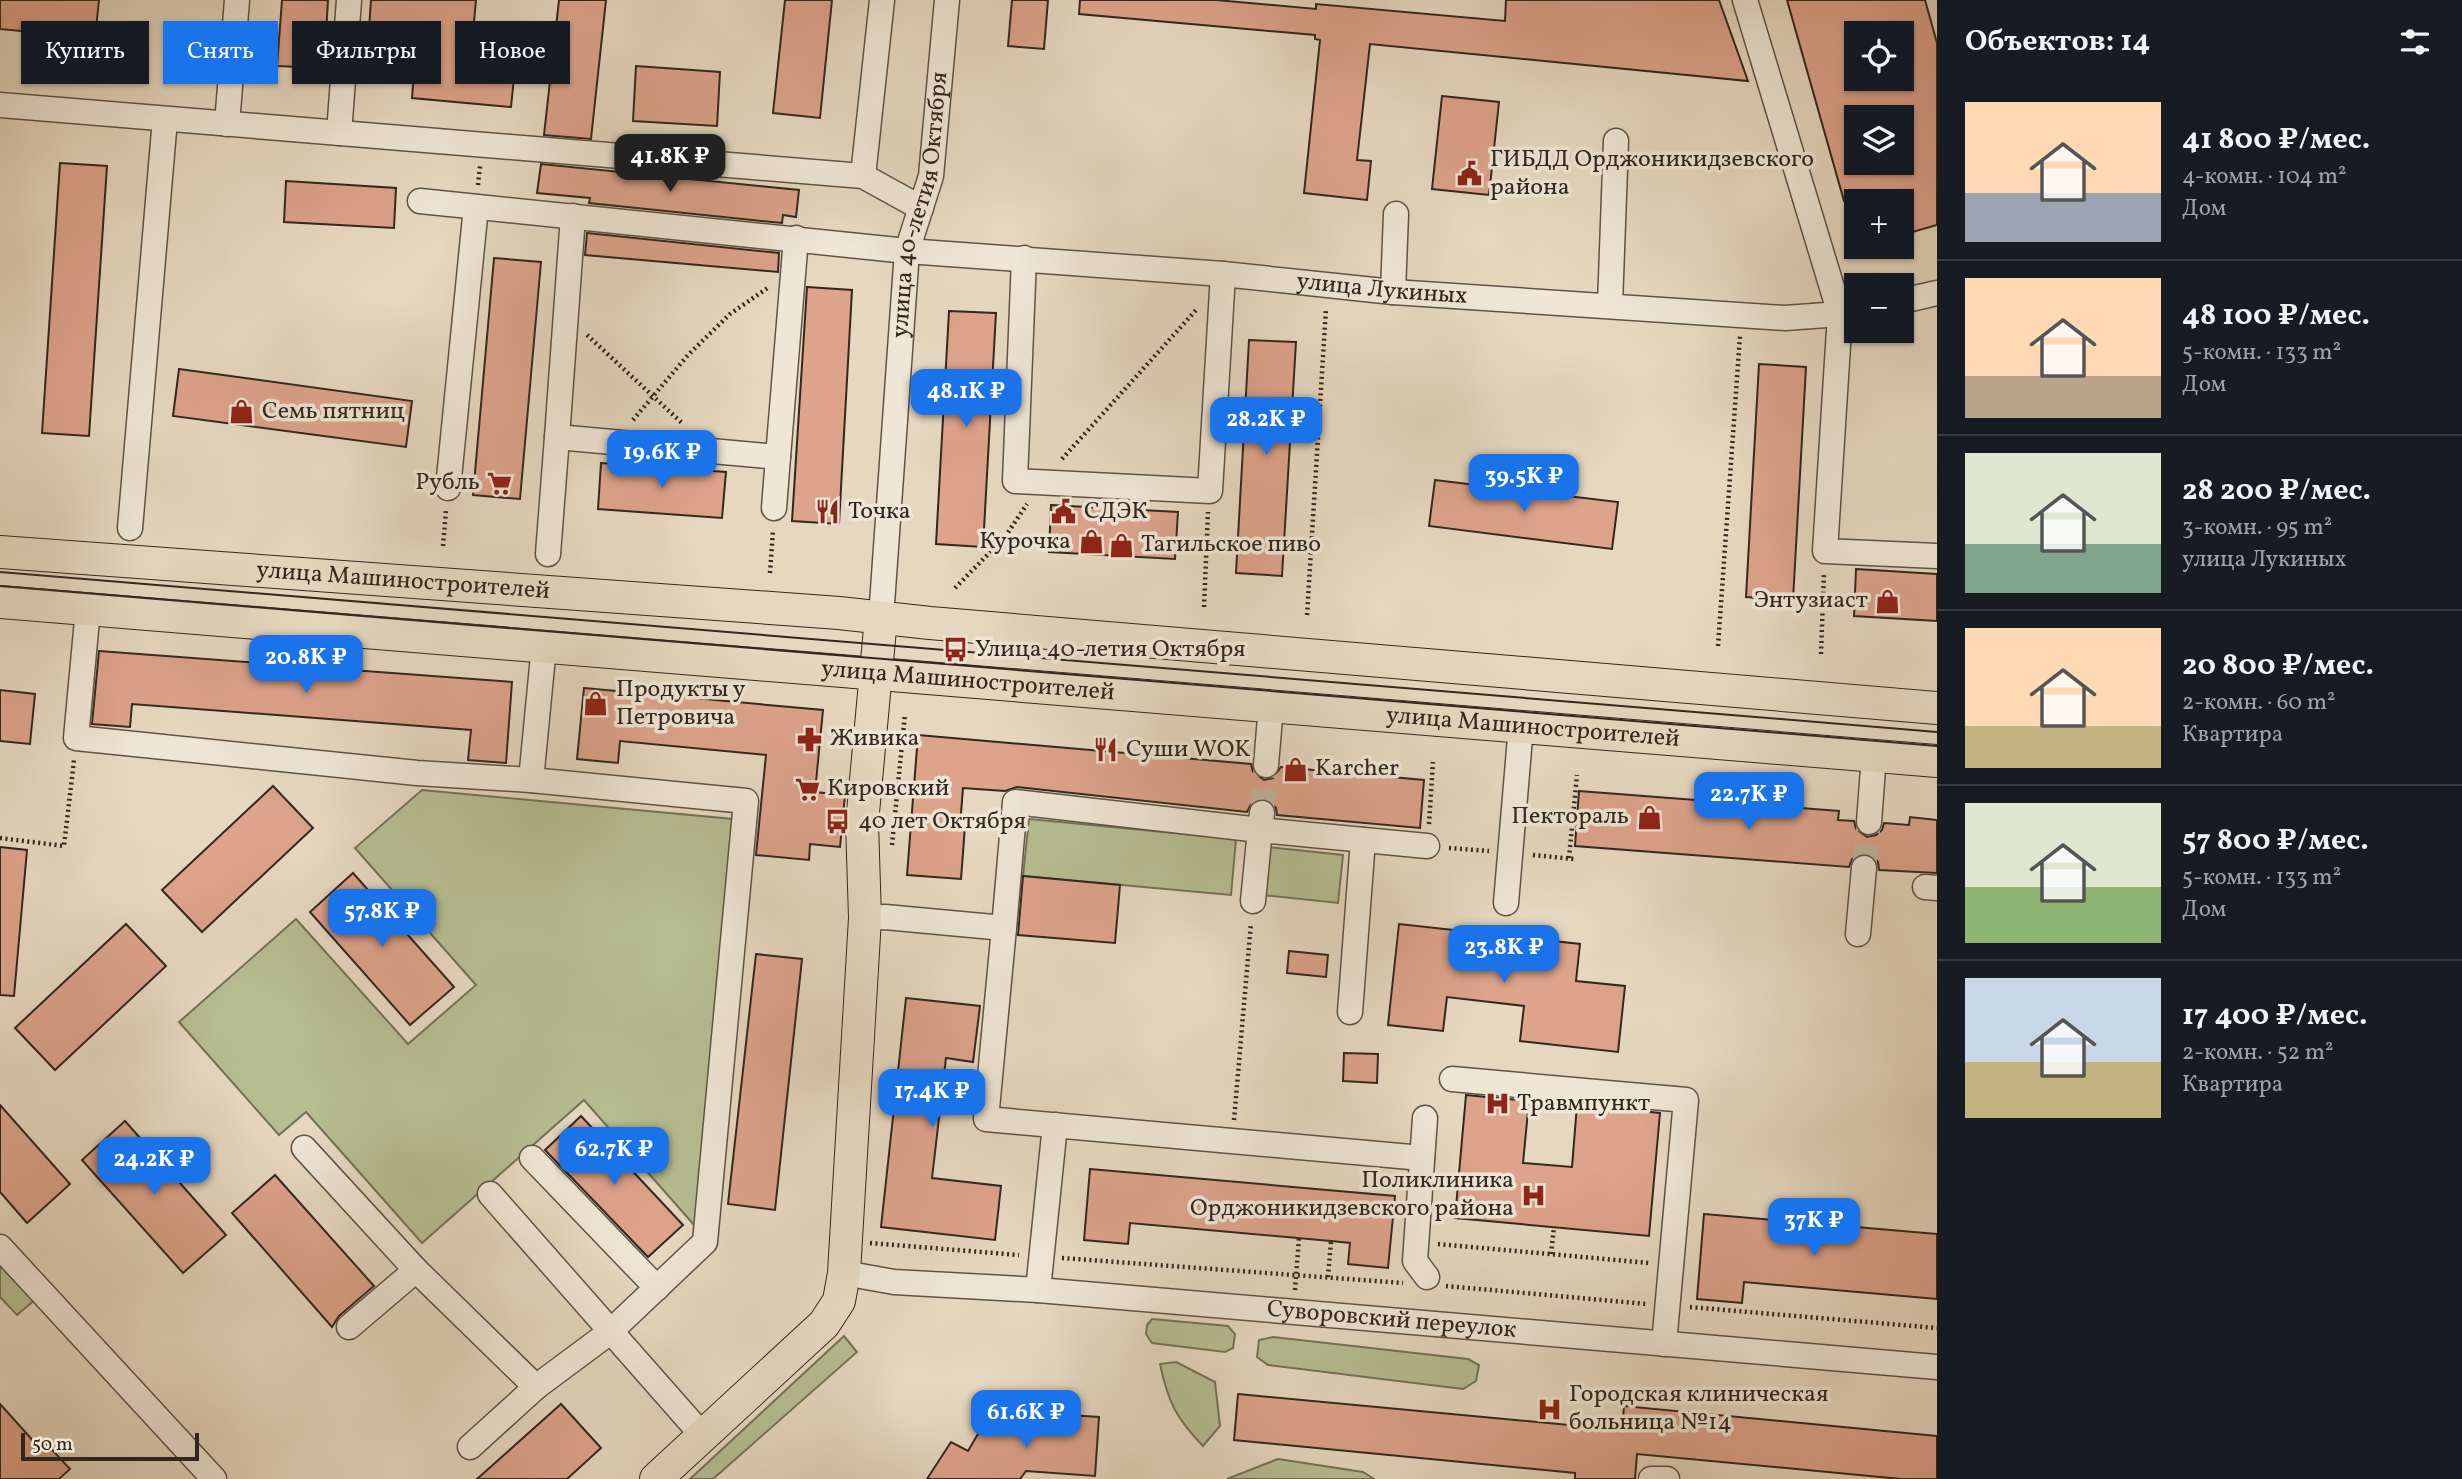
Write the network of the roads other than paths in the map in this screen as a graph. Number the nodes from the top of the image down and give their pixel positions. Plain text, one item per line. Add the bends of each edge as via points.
1 (237, 0) edge
2 (349, 0) edge
3 (882, 0) edge
4 (947, 0) edge
5 (1745, 0) edge
6 (0, 105) edge
7 (165, 119) junction
8 (227, 124) junction
9 (339, 133) junction
10 (1616, 141) dead end
11 (863, 176) junction
12 (420, 201) dead end
13 (476, 206) junction
14 (921, 208) junction
15 (1396, 214) dead end
16 (573, 216) junction
17 (796, 238) junction
18 (907, 251) junction
19 (1024, 258) junction
20 (1222, 278) junction
21 (1393, 292) junction
22 (1937, 293) edge
23 (1914, 298) edge
24 (1844, 300) edge
25 (1610, 305) junction
26 (1844, 312) edge
27 (1845, 343) edge
28 (557, 437) junction
29 (778, 457) junction
30 (448, 488) road end
31 (774, 508) road end
32 (130, 528) dead end
33 (0, 552) edge
34 (548, 554) dead end
35 (1937, 556) edge
36 (0, 601) edge
37 (88, 609) junction
38 (881, 618) junction
39 (544, 646) junction
40 (875, 674) junction
41 (1271, 706) junction
42 (1937, 708) edge
43 (1521, 726) junction
44 (1874, 756) junction
45 (1937, 761) edge
46 (1266, 765) tunnel mouth
47 (531, 780) junction
48 (1261, 822) junction
49 (1869, 822) tunnel mouth
50 (1363, 840) junction
51 (1427, 846) road end
52 (1864, 869) tunnel mouth
53 (1253, 901) road end
54 (1506, 903) dead end
55 (865, 918) junction
56 (1004, 928) junction
57 (1858, 934) dead end
58 (1350, 1012) dead end
59 (1452, 1079) dead end
60 (1424, 1118) dead end
61 (1055, 1125) junction
62 (304, 1148) dead end
63 (532, 1158) dead end
64 (1422, 1158) junction
65 (490, 1194) dead end
66 (0, 1247) edge
67 (416, 1270) junction
68 (844, 1273) junction
69 (1427, 1277) road end
70 (657, 1288) junction
71 (1038, 1290) junction
72 (349, 1327) dead end
73 (610, 1332) junction
74 (1664, 1344) junction
75 (1937, 1367) edge
76 (536, 1387) junction
77 (703, 1436) junction
78 (470, 1447) dead end
79 (214, 1479) edge
80 (656, 1479) edge
81 (1651, 1479) edge
82 (1667, 1479) edge

1 - 8 street
2 - 9 street
3 - 11 street
4 - 14 street, улица 40-летия Октября via 931,176
5 - 24 street
6 - 7 street
7 - 8 street
7 - 32 street
8 - 9 street
9 - 11 street
10 - 25 street
11 - 14 street
12 - 13 street, улица Лукиных
13 - 16 street, улица Лукиных
13 - 30 street
14 - 18 street, улица 40-летия Октября
15 - 21 street
16 - 17 street, улица Лукиных
16 - 28 street
17 - 18 street, улица Лукиных
17 - 29 street
18 - 19 street, улица Лукиных
18 - 38 street, улица 40-летия Октября
19 - 20 street, улица Лукиных
19 - 20 street via 1016,481 1210,491
20 - 21 street, улица Лукиных
21 - 25 street, улица Лукиных
22 - 23 street
25 - 26 street, улица Лукиных via 1785,318
27 - 35 street via 1825,551
28 - 29 street
28 - 34 street
29 - 31 street
33 - 38 main road, улица Машиностроителей
36 - 37 main road, улица Машиностроителей
37 - 39 main road, улица Машиностроителей
37 - 47 street via 76,738 417,773
38 - 40 main road
38 - 42 main road, улица Машиностроителей
39 - 40 main road, улица Машиностроителей
39 - 47 street
40 - 41 main road, улица Машиностроителей
40 - 55 main road via 862,823
41 - 43 main road, улица Машиностроителей
41 - 46 street
43 - 44 main road, улица Машиностроителей
43 - 54 street
44 - 45 main road, улица Машиностроителей
44 - 49 street
47 - 70 street via 746,800 705,1242
48 - 50 street
48 - 53 street
48 - 56 street via 1015,802
50 - 51 street
50 - 58 street
52 - 57 street
55 - 56 street
55 - 68 main road
56 - 61 street via 986,1119
59 - 74 street via 1686,1100
60 - 64 street
61 - 64 street
61 - 71 street
62 - 67 street
63 - 70 street
64 - 69 street via 1415,1261
65 - 73 street
66 - 79 street
67 - 72 street
67 - 76 street
68 - 71 street, Суворовский переулок via 894,1282
68 - 77 main road via 839,1301 824,1324
70 - 73 street
71 - 74 street, Суворовский переулок
73 - 76 street
73 - 77 street
74 - 75 street, Суворовский переулок
76 - 78 street
77 - 80 main road
81 - 82 street

